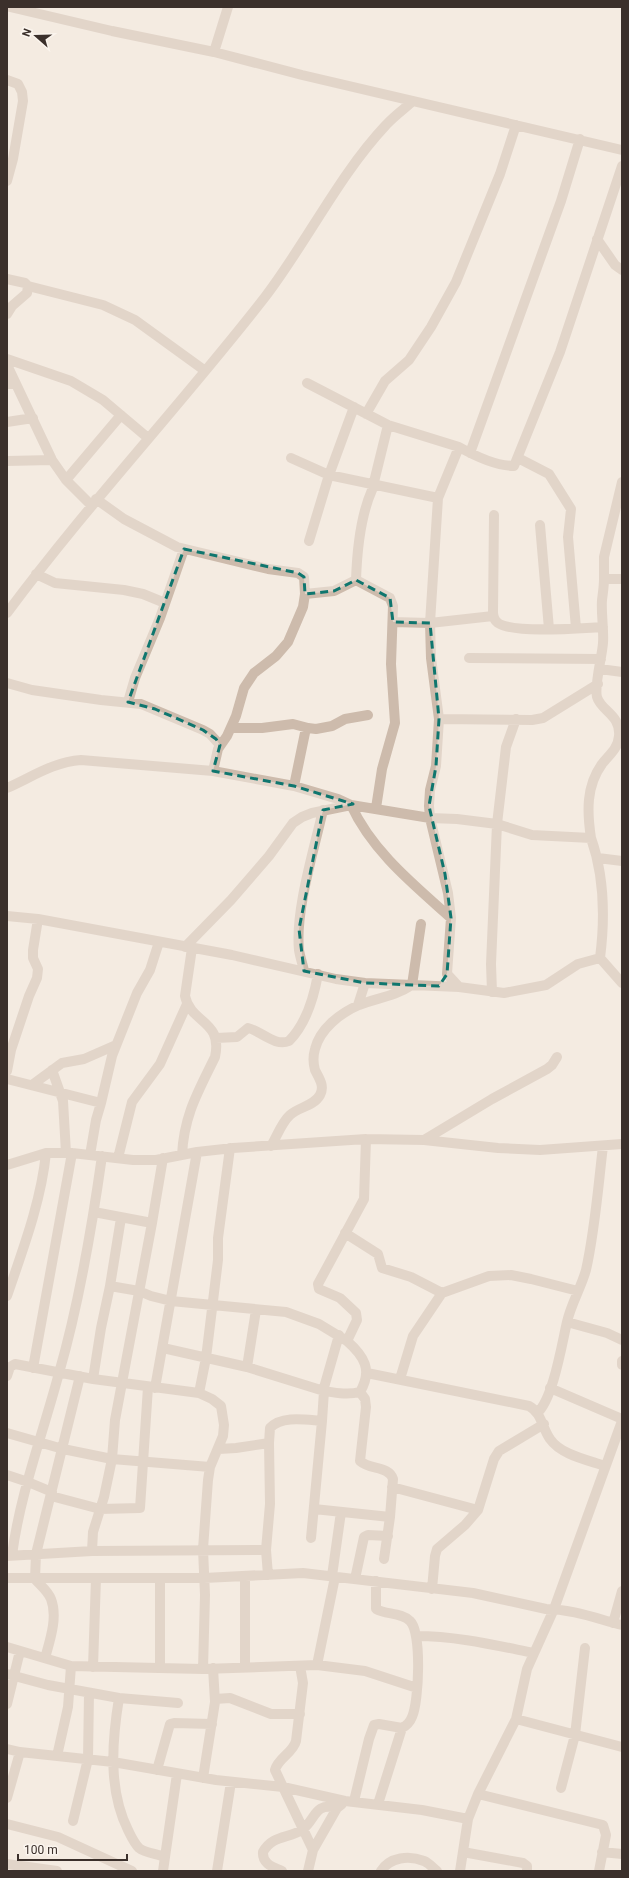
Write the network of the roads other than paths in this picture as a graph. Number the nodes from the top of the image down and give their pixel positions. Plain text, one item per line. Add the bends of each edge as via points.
1 (10, 7) edge
2 (228, 7) edge
3 (214, 52) junction
4 (7, 80) edge
5 (412, 101) junction
6 (516, 125) junction
7 (580, 140) junction
8 (622, 150) edge
9 (10, 159) edge
10 (622, 166) edge
11 (7, 181) edge
12 (597, 239) junction
13 (622, 270) edge
14 (7, 279) edge
15 (28, 286) junction
16 (7, 314) edge
17 (7, 359) edge
18 (7, 366) edge
19 (204, 370) junction
20 (307, 383) dead end
21 (12, 384) edge
22 (354, 407) junction
23 (366, 414) junction
24 (121, 415) junction
25 (33, 418) junction
26 (7, 422) edge
27 (388, 425) junction
28 (148, 438) junction
29 (459, 447) junction
30 (470, 453) junction
31 (291, 458) dead end
32 (518, 458) junction
33 (52, 460) junction
34 (7, 461) edge
35 (329, 475) junction
36 (66, 480) junction
37 (622, 482) edge
38 (374, 483) junction
39 (438, 498) junction
40 (93, 502) junction
41 (494, 515) dead end
42 (540, 525) dead end
43 (309, 541) dead end
44 (184, 549) junction
45 (36, 574) junction
46 (604, 579) junction
47 (356, 580) junction
48 (622, 580) edge
49 (305, 594) junction
50 (165, 603) junction
51 (7, 613) edge
52 (493, 616) junction
53 (393, 622) junction
54 (430, 623) junction
55 (603, 627) junction
56 (549, 628) junction
57 (576, 628) junction
58 (469, 658) dead end
59 (601, 664) junction
60 (622, 672) edge
61 (7, 683) edge
62 (598, 684) junction
63 (128, 702) junction
64 (368, 715) dead end
65 (439, 719) junction
66 (516, 720) junction
67 (231, 728) junction
68 (306, 728) junction
69 (220, 745) junction
70 (212, 771) junction
71 (294, 786) junction
72 (7, 788) edge
73 (351, 805) junction
74 (376, 808) junction
75 (323, 810) junction
76 (430, 818) junction
77 (497, 824) junction
78 (591, 838) junction
79 (598, 858) junction
80 (622, 861) edge
81 (7, 916) edge
82 (451, 918) junction
83 (38, 919) junction
84 (421, 924) dead end
85 (159, 942) junction
86 (189, 948) junction
87 (600, 958) junction
88 (304, 971) junction
89 (318, 974) junction
90 (447, 974) junction
91 (365, 983) junction
92 (622, 983) edge
93 (412, 985) junction
94 (439, 986) junction
95 (459, 987) junction
96 (492, 992) junction
97 (186, 1004) junction
98 (358, 1005) junction
99 (216, 1038) junction
100 (116, 1044) junction
101 (9, 1050) edge
102 (557, 1057) dead end
103 (52, 1070) junction
104 (7, 1071) edge
105 (7, 1079) edge
106 (32, 1085) junction
107 (61, 1092) junction
108 (101, 1104) junction
109 (366, 1139) junction
110 (424, 1140) junction
111 (622, 1144) edge
112 (271, 1146) junction
113 (603, 1146) junction
114 (230, 1148) junction
115 (197, 1152) junction
116 (69, 1153) junction
117 (46, 1154) junction
118 (90, 1155) junction
119 (182, 1155) junction
120 (102, 1156) junction
121 (118, 1158) junction
122 (163, 1158) junction
123 (7, 1165) edge
124 (94, 1212) junction
125 (121, 1218) junction
126 (152, 1223) junction
127 (345, 1232) junction
128 (110, 1286) junction
129 (139, 1291) junction
130 (578, 1291) junction
131 (442, 1293) junction
132 (7, 1295) edge
133 (171, 1301) junction
134 (212, 1305) junction
135 (256, 1310) junction
136 (567, 1322) junction
137 (339, 1335) junction
138 (622, 1340) edge
139 (347, 1341) junction
140 (163, 1348) junction
141 (206, 1358) junction
142 (622, 1361) edge
143 (622, 1365) edge
144 (247, 1367) junction
145 (33, 1368) junction
146 (60, 1372) junction
147 (367, 1373) junction
148 (7, 1376) edge
149 (80, 1376) junction
150 (93, 1379) junction
151 (400, 1379) junction
152 (122, 1383) junction
153 (152, 1387) junction
154 (550, 1388) junction
155 (324, 1391) junction
156 (360, 1392) junction
157 (198, 1393) junction
158 (537, 1413) junction
159 (322, 1421) junction
160 (622, 1422) edge
161 (544, 1424) junction
162 (7, 1433) edge
163 (39, 1442) junction
164 (269, 1443) junction
165 (219, 1449) junction
166 (63, 1450) junction
167 (112, 1459) junction
168 (143, 1462) junction
169 (605, 1466) junction
170 (210, 1467) junction
171 (7, 1476) edge
172 (28, 1482) junction
173 (392, 1488) junction
174 (51, 1494) junction
175 (100, 1509) junction
176 (314, 1509) junction
177 (478, 1510) junction
178 (341, 1512) junction
179 (390, 1517) junction
180 (388, 1536) junction
181 (311, 1538) dead end
182 (203, 1549) junction
183 (266, 1550) junction
184 (92, 1551) junction
185 (36, 1554) junction
186 (9, 1555) edge
187 (384, 1558) dead end
188 (268, 1575) junction
189 (245, 1576) junction
190 (333, 1577) junction
191 (7, 1578) edge
192 (96, 1578) junction
193 (160, 1578) junction
194 (204, 1578) junction
195 (35, 1579) junction
196 (355, 1579) junction
197 (376, 1581) junction
198 (432, 1589) junction
199 (622, 1591) edge
200 (554, 1609) junction
201 (618, 1624) edge
202 (416, 1636) junction
203 (7, 1647) edge
204 (585, 1648) dead end
205 (20, 1651) junction
206 (534, 1653) junction
207 (45, 1658) junction
208 (317, 1665) junction
209 (71, 1666) junction
210 (300, 1666) junction
211 (93, 1667) junction
212 (244, 1667) junction
213 (160, 1668) junction
214 (202, 1668) junction
215 (213, 1668) junction
216 (11, 1675) edge
217 (417, 1688) junction
218 (68, 1689) junction
219 (89, 1693) junction
220 (119, 1698) junction
221 (215, 1699) junction
222 (178, 1703) dead end
223 (7, 1704) edge
224 (300, 1714) junction
225 (516, 1719) junction
226 (212, 1724) junction
227 (402, 1728) junction
228 (575, 1734) junction
229 (622, 1747) edge
230 (7, 1749) edge
231 (20, 1752) junction
232 (57, 1756) junction
233 (88, 1759) junction
234 (113, 1762) junction
235 (157, 1770) junction
236 (177, 1774) junction
237 (203, 1778) junction
238 (231, 1782) junction
239 (283, 1787) junction
240 (561, 1788) dead end
241 (478, 1794) junction
242 (7, 1798) edge
243 (350, 1801) junction
244 (378, 1804) junction
245 (337, 1808) junction
246 (468, 1819) junction
247 (73, 1821) dead end
248 (7, 1824) edge
249 (303, 1829) junction
250 (313, 1850) junction
251 (463, 1852) junction
252 (602, 1852) junction
253 (622, 1854) edge
254 (165, 1857) junction
255 (7, 1864) edge
256 (57, 1871) edge
257 (132, 1871) edge
258 (163, 1871) edge
259 (217, 1871) edge
260 (282, 1871) edge
261 (308, 1871) edge
262 (381, 1871) edge
263 (437, 1871) edge
264 (460, 1871) edge
265 (527, 1871) edge
266 (599, 1871) edge

1 - 3 street
2 - 3 street
3 - 5 street
4 - 9 street via 18,84 23,101
5 - 6 street
5 - 19 street via 386,124 370,143 278,280
6 - 7 street
6 - 23 street via 500,174 456,282 409,360 385,381
7 - 8 street
7 - 30 street via 561,201
9 - 11 street
10 - 12 street
12 - 13 street via 615,265
12 - 32 street via 560,352
14 - 15 street
15 - 16 street via 27,293
15 - 19 street via 103,306 136,320
17 - 24 street via 71,382 103,400
18 - 21 street
19 - 28 street
20 - 22 street
21 - 25 street
22 - 23 street
22 - 35 street
23 - 27 street
24 - 28 street
24 - 36 street
25 - 26 street
25 - 33 street
27 - 29 street
27 - 38 street
28 - 40 street
29 - 30 street
29 - 39 street
30 - 32 street via 506,466 514,466
31 - 35 street
32 - 57 street via 549,474 571,509 568,537
33 - 34 street
33 - 36 street
35 - 38 street
35 - 43 street
36 - 40 street
37 - 46 street via 604,557
38 - 39 street
38 - 47 street via 368,499 357,553
39 - 54 street
40 - 44 street via 170,545
40 - 45 street
41 - 52 street
42 - 56 street
44 - 49 street via 268,569 298,573 304,577
44 - 50 street
45 - 50 street via 55,583 124,590
45 - 51 street
46 - 48 street
46 - 55 street
47 - 49 street via 334,591
47 - 53 street via 390,598
49 - 67 street via 303,607 288,642 276,656 254,673 244,688
50 - 63 street
52 - 54 street
52 - 56 street via 499,623 512,628
53 - 54 street
53 - 74 street via 391,664 395,723 382,769
54 - 65 street
55 - 57 street
55 - 59 street
56 - 57 street
58 - 59 street
59 - 60 street
59 - 62 street
61 - 63 street via 32,690
62 - 66 street via 543,718
62 - 78 street via 600,703 615,718 619,736 613,753 594,777 589,795
63 - 69 street via 155,709 191,725 210,734
64 - 68 street via 344,719 325,728
65 - 66 street
65 - 76 street via 436,766 430,790
66 - 77 street via 506,747
67 - 68 street via 293,724
67 - 69 street
68 - 71 street
69 - 70 street
70 - 71 street
70 - 72 street via 81,760 52,765
71 - 73 street
73 - 74 street
73 - 75 street
73 - 82 street via 357,819 374,842 402,874
74 - 76 street
75 - 86 street via 293,823 269,856
75 - 88 street via 299,929 299,950
76 - 77 street
76 - 82 street via 445,874
77 - 78 street via 532,835
77 - 96 street via 490,964
78 - 79 street
79 - 80 street
79 - 87 street via 602,919
81 - 83 street
82 - 90 street
83 - 85 street
83 - 101 street via 33,950 33,958 38,969 37,978
84 - 93 street
85 - 86 street
85 - 100 street via 150,970 137,993
86 - 88 street
86 - 97 street
87 - 92 street
87 - 96 street via 578,964 546,985 504,994
88 - 89 street
89 - 91 street
89 - 99 street via 306,1017 289,1041 276,1041 248,1028 237,1037
90 - 94 street
90 - 95 street
91 - 93 street
91 - 98 street
93 - 94 street
93 - 98 street via 394,995
94 - 95 street
95 - 96 street
97 - 99 street via 214,1032
97 - 121 street via 160,1064 132,1102
98 - 112 street via 335,1019 323,1032 313,1059 322,1085 319,1096 288,1117
99 - 119 street via 215,1057 190,1108 185,1125
100 - 103 street via 84,1058 62,1063
100 - 108 street via 108,1066
101 - 104 street
102 - 110 street via 547,1069
103 - 106 street
103 - 107 street
105 - 106 street
106 - 107 street
107 - 108 street
107 - 116 street
108 - 118 street
109 - 110 street
109 - 112 street
109 - 127 street via 364,1199
110 - 113 street via 527,1149
111 - 113 street
112 - 114 street
113 - 130 street via 592,1241
114 - 115 street
114 - 134 street
115 - 119 street
115 - 133 street
116 - 117 street
116 - 118 street
116 - 145 street
117 - 123 street
117 - 132 street via 36,1205
118 - 120 street
119 - 122 street
120 - 121 street
120 - 124 street
121 - 122 street
122 - 126 street
124 - 125 street
124 - 146 street
125 - 126 street
125 - 128 street
126 - 129 street
127 - 131 street via 378,1254 382,1268 410,1277
127 - 139 street via 318,1286 323,1292 340,1298 356,1313 357,1320
128 - 129 street
128 - 150 street
129 - 133 street
129 - 152 street
130 - 131 street via 532,1279 489,1276
130 - 136 street
131 - 151 street via 413,1336
133 - 134 street
133 - 140 street
134 - 135 street
134 - 141 street
135 - 137 street via 286,1312 305,1318
135 - 144 street
136 - 138 street
136 - 154 street
137 - 139 street
137 - 155 street
139 - 147 street via 363,1360
140 - 141 street
140 - 153 street
141 - 144 street
141 - 157 street
142 - 143 street
144 - 155 street
145 - 146 street
145 - 148 street via 13,1364
146 - 149 street
146 - 163 street
147 - 151 street
147 - 156 street
149 - 150 street
149 - 166 street
150 - 152 street
151 - 158 street via 522,1404 534,1408
152 - 153 street
152 - 167 street
153 - 157 street
153 - 168 street via 145,1416
154 - 158 street via 544,1406
154 - 160 street
155 - 156 street via 342,1394
155 - 159 street
156 - 173 street via 365,1398 366,1407 360,1461 391,1474
157 - 165 street via 221,1406 224,1425
158 - 161 street
159 - 164 street via 279,1421 270,1428
159 - 176 street
160 - 169 street
161 - 169 street via 549,1438 561,1450
161 - 177 street via 499,1451 494,1459
162 - 163 street
163 - 166 street
163 - 172 street
164 - 165 street
164 - 183 street via 270,1504
165 - 170 street
166 - 167 street
166 - 174 street
167 - 168 street
167 - 175 street
168 - 170 street
168 - 175 street via 140,1508
169 - 200 street
170 - 182 street
171 - 172 street
172 - 174 street
172 - 186 street
173 - 177 street
173 - 179 street
174 - 175 street
174 - 185 street
175 - 184 street via 93,1532
176 - 178 street
176 - 181 street
177 - 198 street via 438,1549 434,1560
178 - 179 street
178 - 190 street
179 - 180 street
180 - 187 street
180 - 196 street via 364,1537
182 - 183 street
182 - 184 street
182 - 194 street
183 - 188 street
184 - 185 street
185 - 186 street
185 - 195 street
188 - 189 street
188 - 190 street via 303,1574
189 - 194 street
189 - 212 street
190 - 196 street
190 - 208 street
191 - 195 street
192 - 193 street
192 - 195 street
192 - 211 street
193 - 194 street
193 - 213 street
194 - 214 street
195 - 207 street via 46,1591 53,1607
196 - 197 street
197 - 198 street
197 - 202 street via 376,1609 405,1617 414,1625
198 - 200 street via 473,1593
199 - 201 street
200 - 201 street
200 - 206 street
202 - 206 street via 468,1639
202 - 217 street
203 - 205 street
204 - 228 street
205 - 207 street
205 - 216 street
206 - 225 street via 527,1669
207 - 209 street
208 - 210 street
208 - 217 street via 365,1671
209 - 211 street
209 - 218 street
210 - 212 street
210 - 224 street via 303,1683
211 - 213 street
212 - 215 street
213 - 214 street
214 - 215 street
215 - 221 street
216 - 218 street
216 - 223 street
217 - 227 street via 413,1716
218 - 219 street
218 - 232 street via 67,1711
219 - 220 street
219 - 233 street
220 - 222 street
220 - 234 street
221 - 224 street via 230,1698 271,1714
221 - 226 street
224 - 239 street via 295,1745 278,1762 275,1770
225 - 228 street
225 - 241 street
226 - 235 street via 170,1724
226 - 237 street
227 - 243 street via 374,1725
227 - 244 street
228 - 229 street
228 - 240 street
230 - 231 street
231 - 232 street
231 - 242 street
232 - 233 street
233 - 234 street
233 - 247 street
234 - 235 street
234 - 254 street via 118,1804 132,1838 140,1849
235 - 236 street
236 - 237 street
236 - 254 street
237 - 238 street
238 - 239 street
238 - 259 street
239 - 243 street
239 - 249 street
241 - 246 street
241 - 252 street via 603,1825 606,1835
243 - 244 street
243 - 245 street
244 - 246 street
245 - 249 street via 331,1806 314,1814
245 - 250 street
246 - 251 street
248 - 257 street via 58,1837
249 - 250 street
249 - 260 street via 273,1840 263,1852 264,1860 268,1864
250 - 261 street
251 - 264 street
251 - 265 street via 523,1863 527,1866
252 - 253 street
252 - 266 street
254 - 258 street
255 - 256 street
262 - 263 street via 388,1862 405,1858 424,1861

